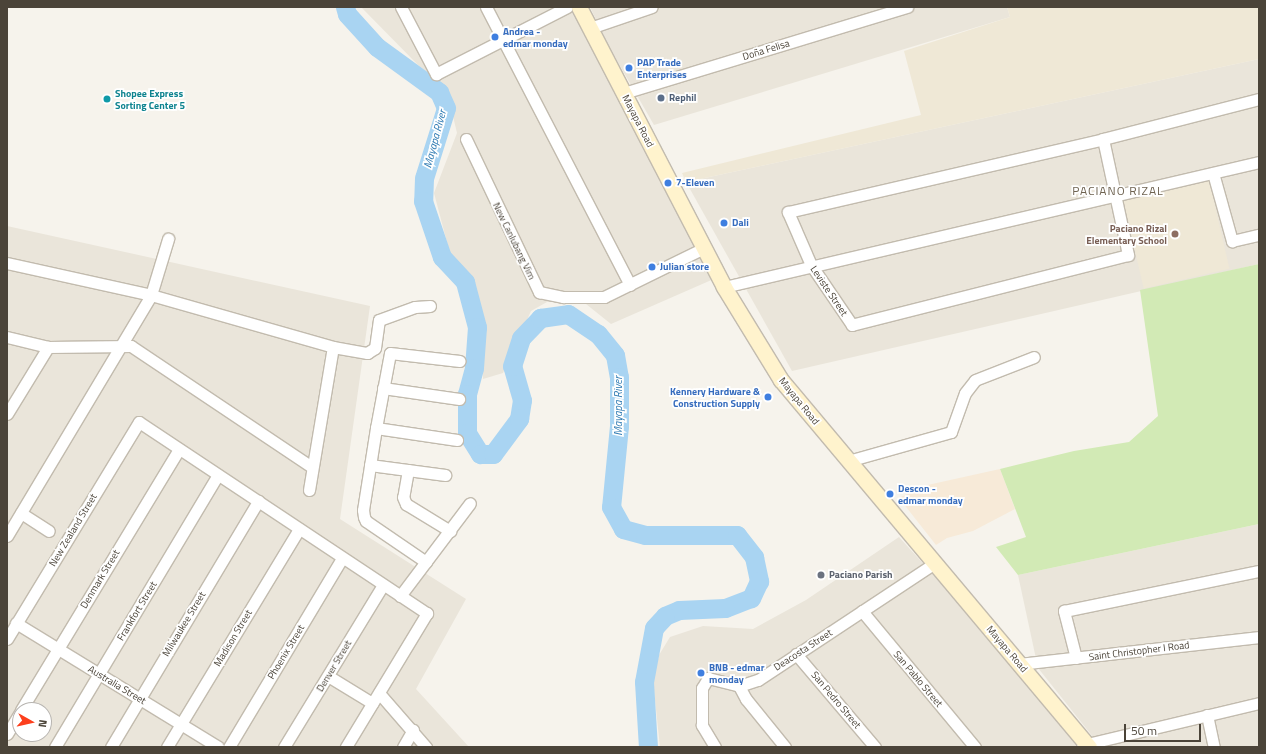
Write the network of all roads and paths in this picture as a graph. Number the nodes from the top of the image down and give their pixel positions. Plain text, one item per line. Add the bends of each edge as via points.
1 (401, 7) edge
2 (486, 7) edge
3 (567, 7) edge
4 (579, 7) edge
5 (652, 7) edge
6 (907, 7) edge
7 (590, 28) junction
8 (503, 40) junction
9 (624, 93) junction
10 (1259, 99) edge
11 (466, 139) dead end
12 (1103, 139) junction
13 (1259, 162) edge
14 (1213, 173) junction
15 (1115, 195) junction
16 (1259, 235) edge
17 (168, 239) dead end
18 (704, 248) junction
19 (7, 263) edge
20 (811, 265) junction
21 (630, 285) junction
22 (724, 287) junction
23 (151, 295) junction
24 (430, 306) dead end
25 (7, 337) edge
26 (122, 346) junction
27 (48, 347) junction
28 (332, 347) junction
29 (1034, 357) dead end
30 (460, 361) dead end
31 (383, 388) junction
32 (459, 399) dead end
33 (8, 410) edge
34 (376, 428) junction
35 (457, 440) dead end
36 (179, 449) junction
37 (848, 461) junction
38 (370, 465) junction
39 (312, 467) junction
40 (408, 470) junction
41 (218, 475) junction
42 (445, 475) dead end
43 (309, 490) dead end
44 (258, 501) junction
45 (470, 503) dead end
46 (21, 513) junction
47 (299, 528) junction
48 (50, 531) dead end
49 (450, 531) junction
50 (7, 536) edge
51 (342, 558) junction
52 (426, 562) junction
53 (935, 563) junction
54 (1259, 572) edge
55 (383, 585) junction
56 (400, 596) junction
57 (862, 611) junction
58 (16, 623) junction
59 (1259, 637) edge
60 (7, 639) edge
61 (58, 648) junction
62 (796, 654) junction
63 (1076, 658) junction
64 (1019, 664) junction
65 (99, 674) junction
66 (328, 676) junction
67 (739, 686) junction
68 (379, 693) junction
69 (140, 699) junction
70 (26, 702) edge
71 (372, 703) junction
72 (1259, 704) edge
73 (1207, 715) junction
74 (181, 724) junction
75 (413, 730) junction
76 (1086, 746) edge
77 (55, 747) edge
78 (111, 747) edge
79 (168, 747) edge
80 (218, 747) edge
81 (229, 747) edge
82 (284, 747) edge
83 (346, 747) edge
84 (403, 747) edge
85 (426, 747) edge
86 (715, 747) edge
87 (785, 747) edge
88 (875, 747) edge
89 (975, 747) edge
90 (1214, 747) edge

1 - 8 street via 436,74
2 - 8 street
3 - 8 street
4 - 7 main road, Mayapa Road
5 - 7 street
6 - 9 street, Doña Felisa
7 - 9 main road, Mayapa Road
8 - 21 street
9 - 18 main road, Mayapa Road
10 - 12 street
11 - 21 street, New Canlubang Vim via 539,292 563,297 604,297
12 - 15 street
12 - 20 street, Leviste Street via 788,212
13 - 14 street
14 - 15 street
14 - 16 street via 1232,241
15 - 20 street
15 - 20 street, Leviste Street via 1128,255 852,325
17 - 23 street
18 - 21 street, New Canlubang Vim
18 - 22 main road, Mayapa Road
19 - 23 street
20 - 22 street
22 - 37 main road, Mayapa Road via 780,380
23 - 26 street
23 - 28 street
24 - 28 street via 415,307 379,320 375,348 371,353
25 - 27 street
26 - 27 street
26 - 39 street via 137,349
26 - 46 street
27 - 33 street
28 - 39 street
29 - 37 street via 975,380 965,393 951,432
30 - 31 street via 391,353
31 - 32 street
31 - 34 street
34 - 35 street
34 - 38 street
36 - 41 street
36 - 58 street, New Zealand Street via 139,422
36 - 61 street, Denmark Street
37 - 53 main road, Mayapa Road
38 - 40 street
38 - 52 street via 363,510 366,521
39 - 43 street
40 - 42 street
40 - 49 street via 403,497 406,504
41 - 44 street
41 - 65 street, Frankfort Street
44 - 47 street
44 - 69 street, Milwaukee Street
45 - 49 street
46 - 48 street
46 - 50 street
47 - 51 street
47 - 74 street, Madison Street
49 - 52 street
51 - 55 street
51 - 81 street, Phoenix Street
52 - 56 street
53 - 57 street, Deacosta Street
53 - 64 main road, Mayapa Road
54 - 63 street via 1064,611
55 - 56 street
55 - 66 street, Denver Street
56 - 68 street via 427,613
57 - 62 street, Deacosta Street
57 - 89 street, San Pablo Street
58 - 60 street, New Zealand Street
58 - 61 street, Australia Street
59 - 63 street, Saint Christopher I Road
61 - 65 street, Australia Street
61 - 70 street, Denmark Street
62 - 67 street, Deacosta Street via 758,680
62 - 88 street, San Pedro Street
63 - 64 street, Saint Christopher I Road
64 - 76 main road, Mayapa Road
65 - 69 street, Australia Street
65 - 77 street, Frankfort Street
66 - 71 street
66 - 82 street, Denver Street
67 - 86 street via 708,678 702,688 702,725
67 - 87 street via 746,699
68 - 71 street
68 - 75 street
69 - 74 street, Australia Street
69 - 78 street, Milwaukee Street
71 - 83 street
72 - 73 street
73 - 76 street
73 - 90 street
74 - 79 street, Madison Street
74 - 80 street, Australia Street
75 - 84 street
75 - 85 street

